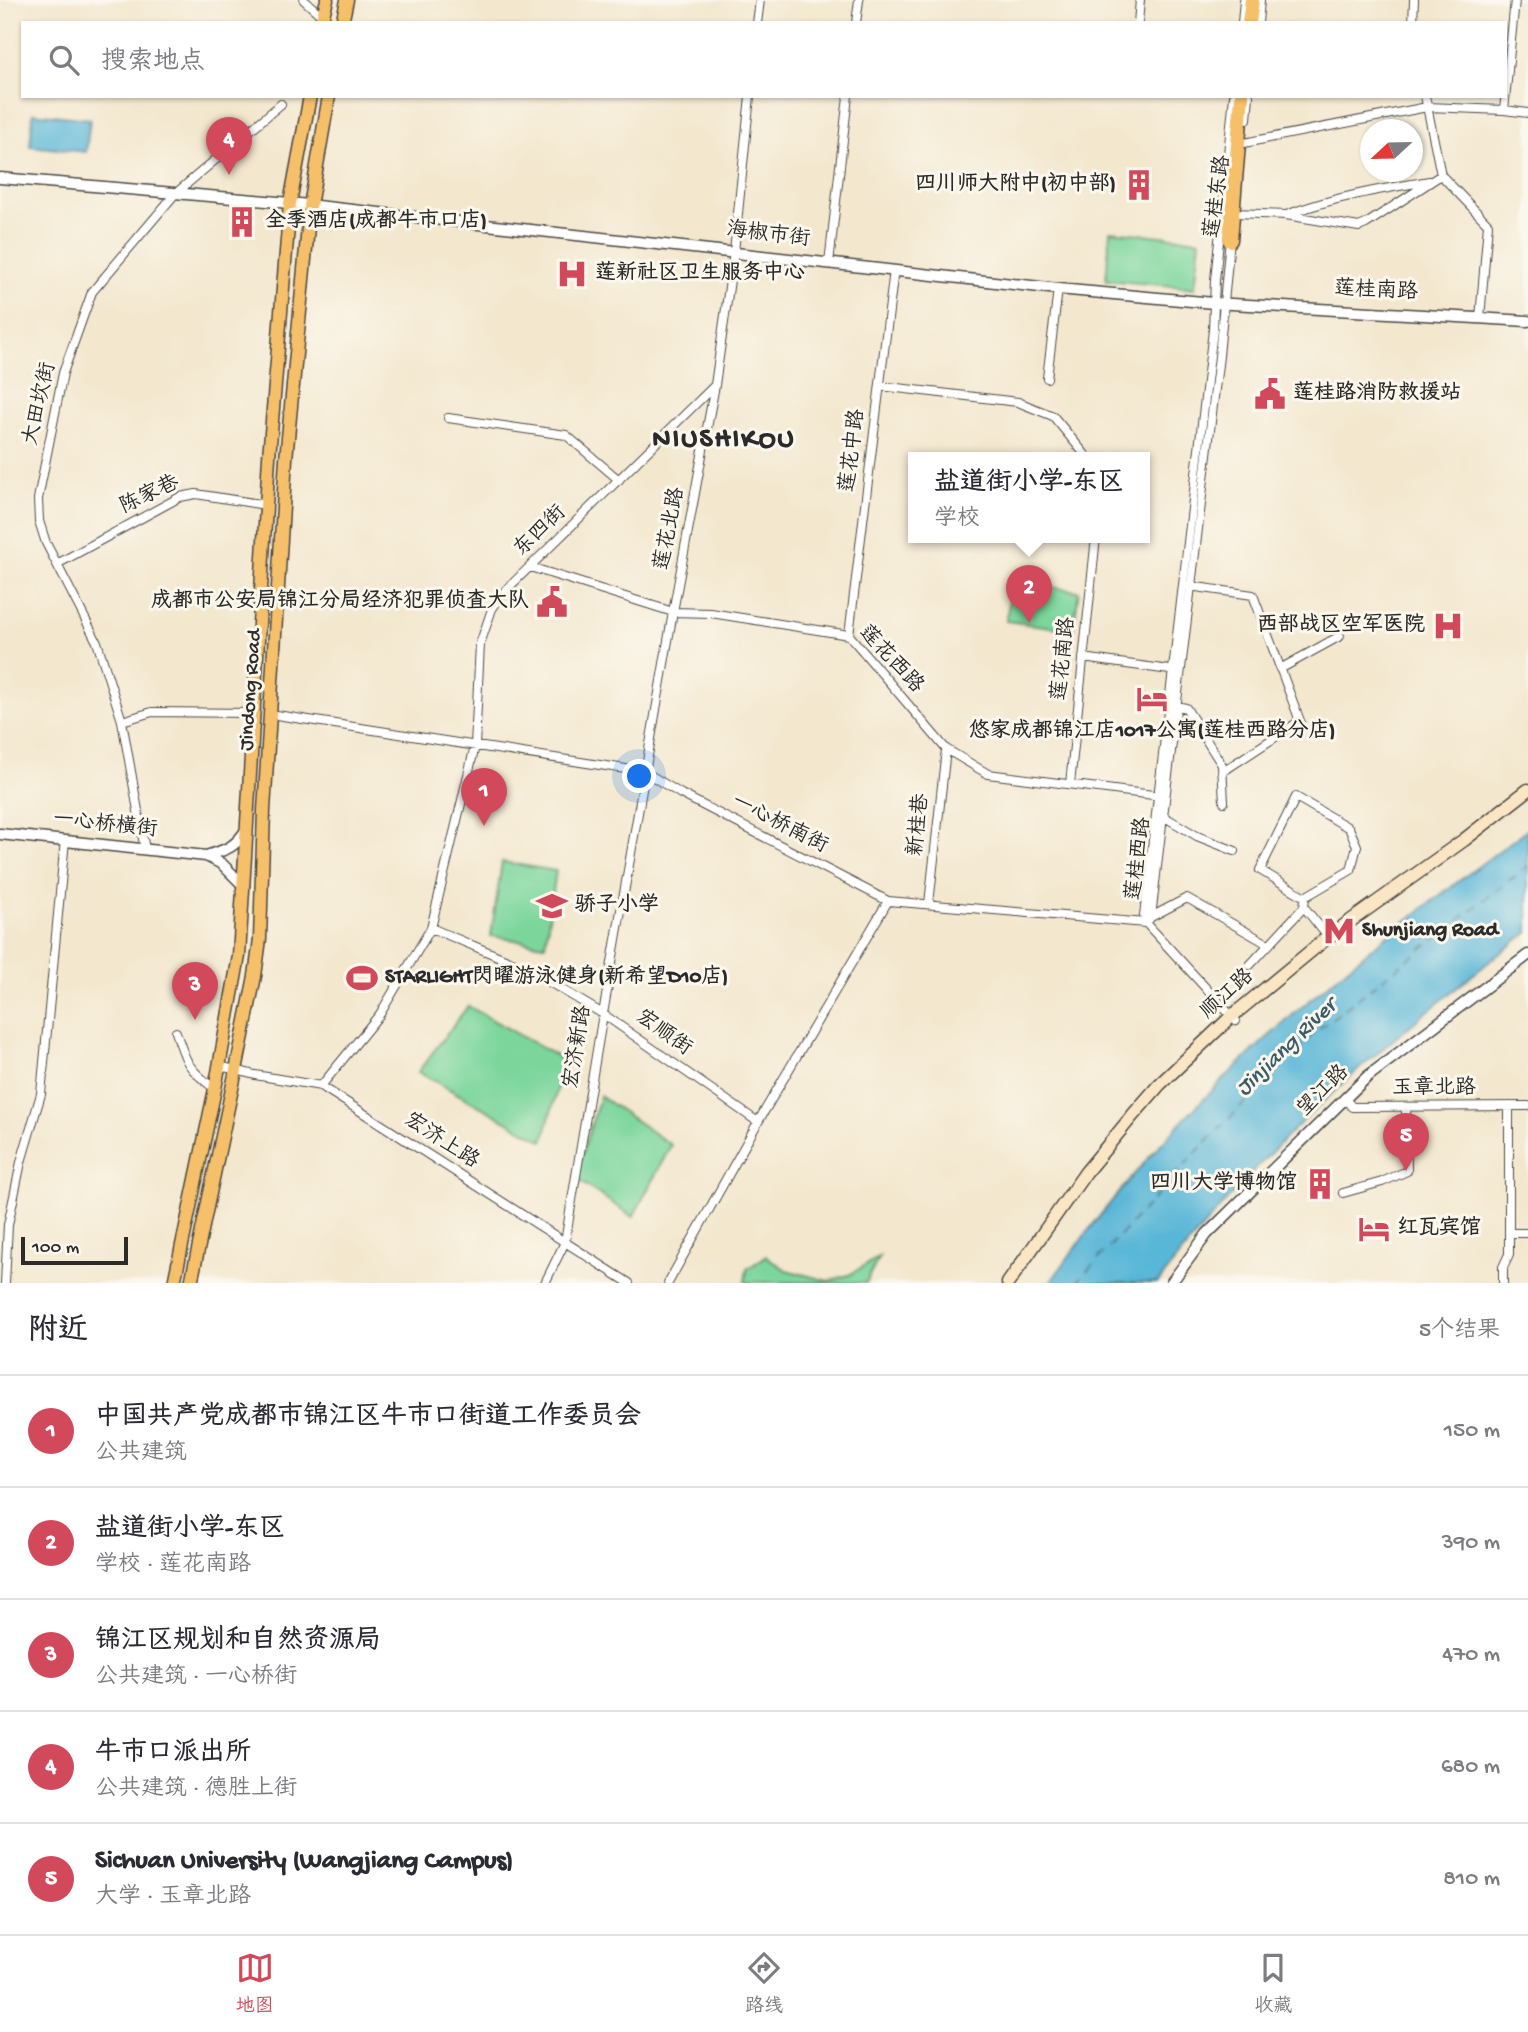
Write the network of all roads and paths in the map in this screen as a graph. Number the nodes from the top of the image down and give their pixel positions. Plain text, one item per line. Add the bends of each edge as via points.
1 (304, 0) edge
2 (327, 0) edge
3 (347, 0) edge
4 (760, 0) edge
5 (859, 0) edge
6 (1140, 0) edge
7 (1244, 0) edge
8 (1252, 0) edge
9 (1260, 0) edge
10 (1414, 0) edge
11 (1515, 0) edge
12 (322, 19) edge
13 (342, 21) edge
14 (757, 21) edge
15 (856, 21) edge
16 (1138, 21) edge
17 (1242, 21) edge
18 (1249, 21) edge
19 (1258, 21) edge
20 (1413, 21) edge
21 (1507, 80) edge
22 (310, 98) edge
23 (328, 98) edge
24 (750, 98) edge
25 (848, 98) edge
26 (1234, 98) edge
27 (1242, 98) edge
28 (1249, 98) edge
29 (1425, 98) edge
30 (1505, 98) edge
31 (281, 104) dead end
32 (1427, 107) junction
33 (1504, 110) junction
34 (1528, 113) edge
35 (1244, 143) junction
36 (0, 178) edge
37 (1438, 178) junction
38 (175, 194) junction
39 (290, 203) junction
40 (310, 206) junction
41 (1235, 213) junction
42 (1286, 215) junction
43 (1230, 240) junction
44 (734, 252) junction
45 (829, 263) junction
46 (894, 270) junction
47 (1058, 289) junction
48 (1219, 303) junction
49 (1480, 318) junction
50 (1528, 321) edge
51 (1047, 378) dead end
52 (715, 385) junction
53 (880, 386) junction
54 (448, 418) dead end
55 (1083, 452) edge
56 (619, 480) junction
57 (266, 505) junction
58 (1095, 543) edge
59 (57, 564) junction
60 (530, 567) junction
61 (1187, 586) junction
62 (673, 612) junction
63 (849, 635) junction
64 (1340, 636) dead end
65 (1083, 658) junction
66 (1280, 669) junction
67 (1176, 671) junction
68 (1176, 706) junction
69 (253, 713) junction
70 (270, 714) junction
71 (122, 721) junction
72 (475, 746) junction
73 (946, 749) junction
74 (645, 772) junction
75 (1222, 772) junction
76 (1070, 784) junction
77 (1528, 790) edge
78 (1162, 796) junction
79 (1528, 799) edge
80 (1224, 802) dead end
81 (1163, 816) junction
82 (247, 829) junction
83 (263, 830) junction
84 (0, 834) edge
85 (65, 840) junction
86 (145, 850) junction
87 (1235, 851) dead end
88 (206, 856) junction
89 (244, 886) junction
90 (1305, 897) junction
91 (888, 901) junction
92 (243, 903) junction
93 (261, 903) junction
94 (929, 904) junction
95 (1304, 907) junction
96 (1148, 920) junction
97 (431, 928) junction
98 (1328, 937) junction
99 (1268, 944) junction
100 (1528, 955) edge
101 (1250, 965) dead end
102 (603, 1014) junction
103 (1234, 1018) junction
104 (176, 1032) dead end
105 (220, 1066) junction
106 (236, 1070) junction
107 (321, 1086) junction
108 (215, 1089) junction
109 (1345, 1099) junction
110 (1509, 1106) junction
111 (1528, 1106) edge
112 (1406, 1107) junction
113 (758, 1122) junction
114 (1343, 1193) dead end
115 (1510, 1233) junction
116 (1528, 1233) edge
117 (565, 1242) junction
118 (3, 1259) edge
119 (5, 1283) edge
120 (174, 1283) edge
121 (191, 1283) edge
122 (545, 1283) edge
123 (629, 1283) edge
124 (668, 1283) edge
125 (1008, 1283) edge
126 (1018, 1283) edge
127 (1171, 1283) edge
128 (1503, 1283) edge

1 - 12 street
2 - 12 main road
3 - 13 main road
4 - 14 street
5 - 15 street
6 - 16 street
7 - 17 street
8 - 18 highway
9 - 19 street
10 - 20 street
11 - 21 street
22 - 39 main road, Jindong Road
23 - 40 main road, Jindong Road
24 - 44 street, 莲花北路
25 - 45 street
26 - 48 street, 莲桂东路 via 1220,226
27 - 43 highway
28 - 35 street, 莲桂东路
29 - 32 street
30 - 33 street
31 - 38 street, 大田坎街
32 - 33 street
32 - 35 street
32 - 37 street
33 - 34 street
35 - 41 street, 莲桂东路
36 - 38 street, 海椒市街
37 - 42 street
37 - 42 street via 1359,227
37 - 49 street via 1488,224
38 - 39 street, 海椒市街
38 - 59 street, 大田坎街 via 92,292 63,373 38,499 39,521
39 - 40 street, 海椒市街
39 - 57 main road, Jindong Road
40 - 44 street, 海椒市街
40 - 70 main road, Jindong Road via 286,459
41 - 42 street
41 - 43 street, 莲桂东路
43 - 48 street, 莲桂东路
44 - 45 street, 海椒市街
44 - 52 street, 莲花北路
45 - 46 street, 海椒市街
46 - 47 street, 海椒市街
46 - 53 street, 莲花中路
47 - 48 street, 海椒市街
47 - 51 street
48 - 49 street, 莲桂南路
48 - 61 street, 莲桂西路
49 - 50 street, 莲桂南路
52 - 56 street, 东四街
52 - 62 street, 莲花北路
53 - 55 street via 1018,402 1053,416
53 - 63 street, 莲花中路
54 - 56 street via 566,435
56 - 60 street, 东四街
57 - 59 street, 陈家巷 via 196,494 180,497
57 - 69 main road, Jindong Road
58 - 65 street, 莲花南路
59 - 71 street, 大田坎街 via 97,642
60 - 62 street, 莲花西路
60 - 72 street, 东四街 via 502,594 485,628
61 - 66 street via 1253,595
61 - 67 street, 莲桂西路
62 - 63 street, 莲花西路 via 712,613
62 - 74 street, 莲花北路
63 - 73 street, 莲花西路
64 - 66 street
65 - 67 street
65 - 76 street, 莲花南路
66 - 75 street via 1300,721
67 - 68 street, 莲桂西路
67 - 78 street, 莲桂西路
68 - 75 street via 1186,708
68 - 78 street, 莲桂西路
69 - 71 street via 152,712
69 - 82 main road, Jindong Road
70 - 72 street, 一心桥南街
70 - 83 main road, Jindong Road
71 - 86 street, 大田坎街
72 - 74 street, 一心桥南街
72 - 97 street, 东四街
73 - 76 street, 莲花西路 via 988,774
73 - 94 street, 新桂巷
74 - 91 street, 一心桥南街
74 - 102 street, 宏济新路
75 - 80 street
76 - 78 street, 莲花西路
77 - 98 main road, 顺江路
78 - 81 street, 莲桂西路
78 - 96 street, 莲桂西路 via 1144,916
79 - 103 main road, 顺江路
81 - 87 street
81 - 96 street, 莲桂西路
82 - 83 main road
82 - 88 street, 一心桥横街 via 229,848
82 - 89 main road, Jindong Road
83 - 93 main road, Jindong Road
84 - 85 street, 一心桥横街
85 - 86 street, 一心桥横街
85 - 118 street via 41,1094 18,1174
86 - 88 street, 一心桥横街
88 - 89 street, 一心桥横街 via 222,864
89 - 92 main road, Jindong Road
90 - 90 street via 1260,870 1296,797 1349,828 1357,846 1351,870
90 - 95 street
91 - 94 street, 一心桥南街
91 - 113 street
92 - 93 main road
92 - 105 main road, Jindong Road
93 - 106 main road, Jindong Road via 255,976
94 - 96 street, 一心桥南街
95 - 98 street
95 - 99 street
96 - 99 street via 1187,898
96 - 103 street
97 - 102 street, 宏顺街 via 524,967
97 - 107 street, 东四街 via 380,1014
98 - 103 main road, 顺江路
99 - 101 street
100 - 109 street, 望江路 via 1367,1077
102 - 113 street, 宏顺街
102 - 117 street, 宏济新路
103 - 125 main road, 顺江路 via 1159,1086 1120,1129
103 - 126 main road, 顺江路 via 1138,1119
104 - 108 street via 186,1061
105 - 106 street, 宏济上路
105 - 108 main road, Jindong Road
106 - 107 street, 宏济上路
106 - 121 main road, Jindong Road
107 - 117 street, 宏济上路
108 - 120 main road, Jindong Road
109 - 112 street, 玉章北路 via 1352,1107
109 - 127 street, 望江路 via 1207,1234
110 - 111 street, 玉章北路
110 - 112 street, 玉章北路
110 - 115 street
112 - 114 street via 1407,1171
113 - 124 street
115 - 116 street
115 - 128 street
117 - 122 street, 宏济新路
117 - 123 street, 宏济上路
118 - 119 street

